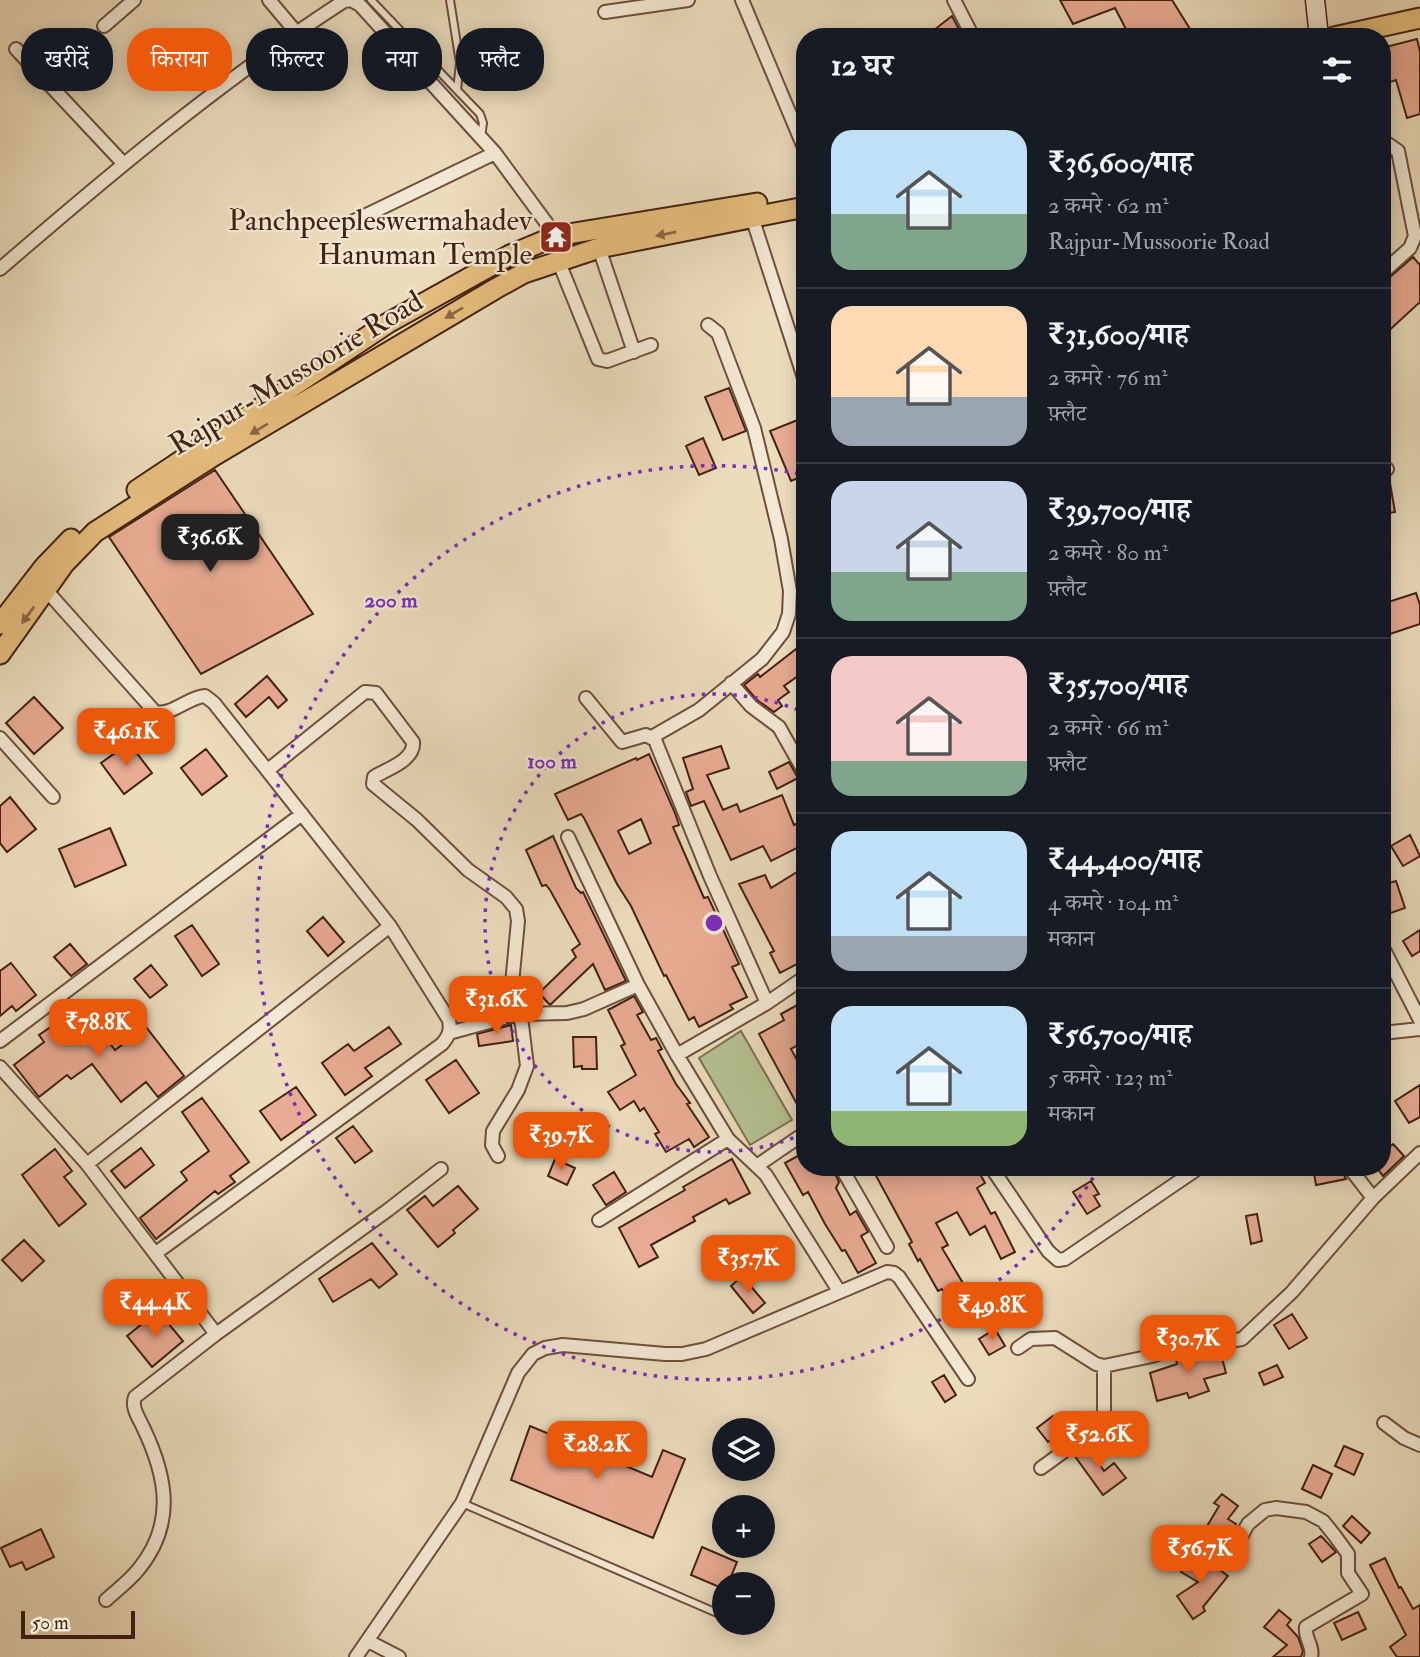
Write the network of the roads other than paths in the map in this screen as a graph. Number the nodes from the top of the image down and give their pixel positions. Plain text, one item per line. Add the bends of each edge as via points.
1 (134, 0) edge
2 (268, 0) edge
3 (370, 0) edge
4 (450, 0) edge
5 (688, 0) edge
6 (742, 0) edge
7 (954, 0) edge
8 (1315, 0) edge
9 (605, 12) dead end
10 (1420, 18) edge
11 (104, 26) dead end
12 (292, 28) edge
13 (302, 28) edge
14 (968, 28) edge
15 (1318, 28) edge
16 (1375, 28) edge
17 (1420, 28) edge
18 (1391, 36) edge
19 (456, 37) edge
20 (16, 49) dead end
21 (246, 70) edge
22 (456, 89) edge
23 (458, 91) edge
24 (796, 129) edge
25 (481, 137) junction
26 (1391, 146) edge
27 (495, 152) junction
28 (122, 163) junction
29 (796, 196) edge
30 (796, 209) edge
31 (752, 217) junction
32 (352, 222) dead end
33 (556, 236) junction
34 (599, 248) junction
35 (558, 260) junction
36 (1391, 265) edge
37 (0, 269) edge
38 (708, 325) dead end
39 (651, 345) dead end
40 (634, 352) junction
41 (796, 354) edge
42 (46, 590) junction
43 (0, 624) edge
44 (0, 654) edge
45 (731, 683) junction
46 (586, 698) dead end
47 (652, 737) junction
48 (0, 738) edge
49 (796, 754) edge
50 (268, 770) junction
51 (53, 797) dead end
52 (302, 814) junction
53 (568, 836) dead end
54 (390, 926) junction
55 (1391, 964) edge
56 (796, 983) edge
57 (638, 985) junction
58 (767, 1003) junction
59 (518, 1014) junction
60 (1420, 1020) edge
61 (1420, 1030) edge
62 (1391, 1032) edge
63 (449, 1033) junction
64 (0, 1041) edge
65 (677, 1055) junction
66 (0, 1067) edge
67 (728, 1139) junction
68 (796, 1139) edge
69 (1420, 1153) edge
70 (498, 1156) dead end
71 (87, 1164) junction
72 (758, 1165) junction
73 (442, 1169) dead end
74 (846, 1176) edge
75 (997, 1176) edge
76 (1187, 1176) edge
77 (1356, 1176) edge
78 (1373, 1198) junction
79 (599, 1220) dead end
80 (887, 1247) dead end
81 (156, 1253) junction
82 (839, 1291) junction
83 (216, 1334) junction
84 (1018, 1348) dead end
85 (1104, 1366) junction
86 (968, 1379) dead end
87 (1384, 1423) dead end
88 (1420, 1445) edge
89 (1041, 1468) dead end
90 (462, 1503) junction
91 (1228, 1561) dead end
92 (106, 1600) dead end
93 (712, 1611) edge
94 (368, 1640) junction
95 (356, 1657) edge
96 (399, 1657) edge
97 (1311, 1657) edge

1 - 11 street
2 - 12 street
3 - 22 lane
4 - 19 lane
5 - 9 street
6 - 24 street
7 - 14 street
8 - 15 street
10 - 16 main road
13 - 25 street via 344,1 356,2
17 - 18 main road
20 - 28 street
21 - 28 street
23 - 25 lane via 480,114
25 - 27 street
26 - 36 street via 1398,151 1415,236 1410,248
27 - 32 street
27 - 33 street
28 - 37 street
29 - 33 main road, Rajpur-Mussoorie Road
30 - 31 main road, Rajpur-Mussoorie Road
31 -> 34 main road, Rajpur-Mussoorie Road
31 - 41 street
33 - 43 main road, Rajpur-Mussoorie Road via 488,265 388,323 108,509 64,545
34 - 35 main road, Rajpur-Mussoorie Road
34 - 40 street
35 - 40 street via 598,359 607,361
35 -> 42 main road, Rajpur-Mussoorie Road via 483,296 215,454 95,532
38 - 45 street via 718,333 754,428 790,591 783,632 762,659
39 - 40 street
42 -> 44 main road, Rajpur-Mussoorie Road
42 - 50 street via 155,712 205,696
45 - 47 street via 699,710
45 - 49 street via 779,727
46 - 47 street via 622,742
47 - 58 street
48 - 51 street
50 - 52 street
50 - 59 street via 365,692 376,693 414,747 409,756 374,777 373,784 516,909 512,985
52 - 54 street
52 - 64 street
53 - 57 street
54 - 63 street via 449,1020
54 - 71 street
55 - 60 street
56 - 58 street
57 - 59 street via 567,1013
57 - 65 street
58 - 65 street
59 - 63 street
59 - 70 street via 527,1066 493,1131 492,1145
61 - 62 street
63 - 81 street via 442,1044
65 - 67 street
66 - 71 street
67 - 72 street
67 - 79 street
68 - 72 street
69 - 78 street
71 - 81 street
72 - 82 street
73 - 83 street
74 - 80 street
75 - 76 street via 1058,1260
77 - 78 street
78 - 85 street via 1312,1270 1242,1339 1198,1339 1153,1356
81 - 83 street
82 - 86 street via 881,1273 894,1273
82 - 90 street via 754,1330 682,1354 563,1345 533,1354 518,1373
83 - 92 street via 147,1386 133,1402 159,1462 164,1515 138,1570
84 - 85 street via 1031,1339 1055,1338
85 - 89 street via 1104,1414 1099,1426
87 - 88 street
90 - 93 lane
90 - 94 street
91 - 97 street via 1248,1524 1265,1510 1306,1512 1323,1521 1348,1554 1348,1573 1362,1594 1306,1627
94 - 95 street
94 - 96 street

